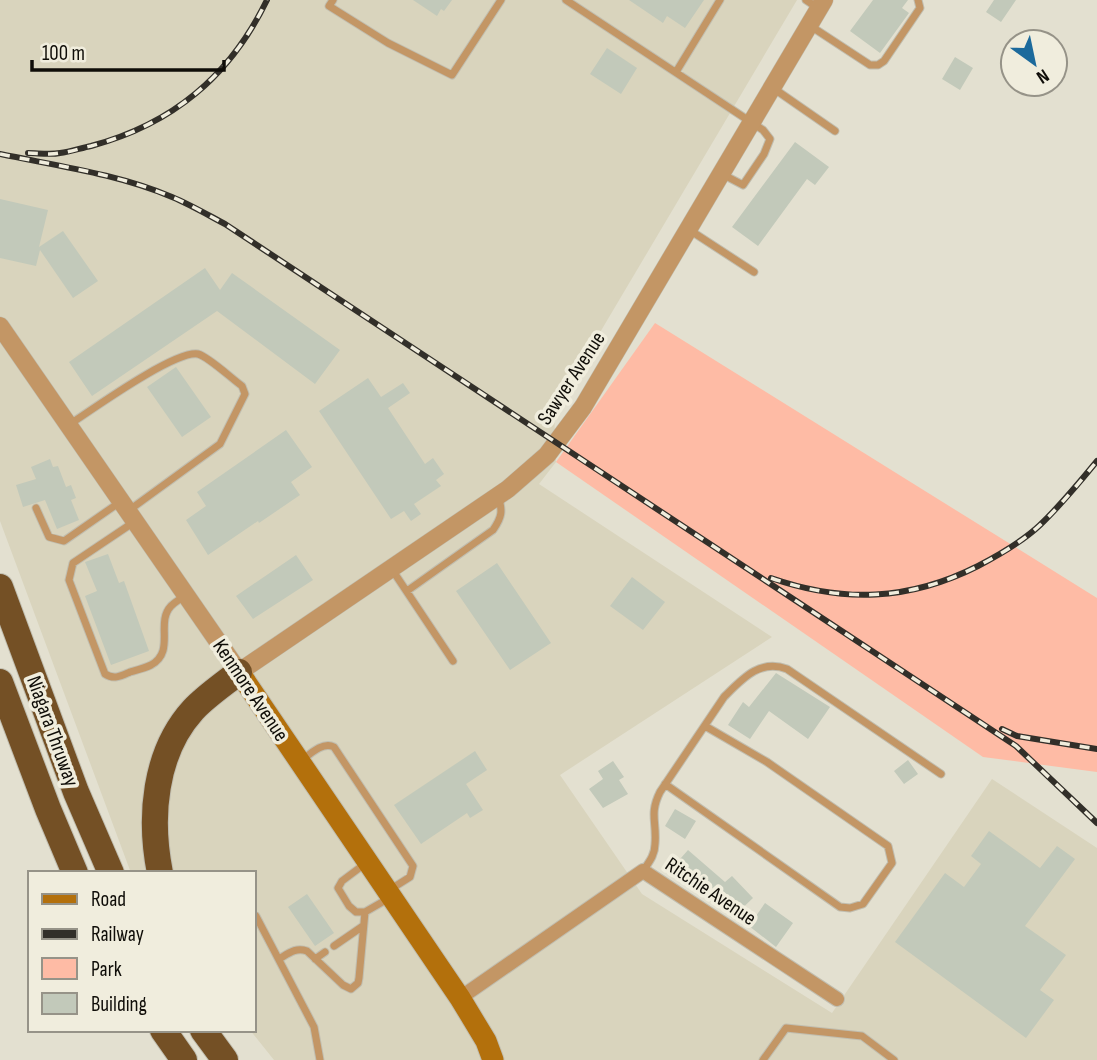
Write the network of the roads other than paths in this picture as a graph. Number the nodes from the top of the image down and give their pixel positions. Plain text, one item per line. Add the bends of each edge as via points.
1 (333, 0) edge
2 (501, 0) edge
3 (566, 0) edge
4 (720, 0) edge
5 (918, 0) edge
6 (816, 3) edge
7 (809, 25) junction
8 (676, 72) junction
9 (772, 88) junction
10 (751, 122) junction
11 (835, 131) dead end
12 (721, 173) junction
13 (688, 229) junction
14 (754, 272) dead end
15 (0, 326) edge
16 (68, 425) junction
17 (498, 496) junction
18 (36, 508) dead end
19 (128, 511) junction
20 (391, 568) junction
21 (0, 587) edge
22 (407, 591) junction
23 (186, 596) junction
24 (453, 661) dead end
25 (239, 672) junction
26 (0, 682) edge
27 (705, 726) junction
28 (299, 761) junction
29 (941, 774) dead end
30 (666, 784) junction
31 (368, 862) junction
32 (74, 871) edge
33 (110, 871) edge
34 (160, 871) edge
35 (643, 871) junction
36 (390, 894) junction
37 (365, 912) junction
38 (256, 916) dead end
39 (363, 926) junction
40 (334, 946) dead end
41 (326, 952) dead end
42 (279, 959) junction
43 (316, 959) junction
44 (460, 998) junction
45 (837, 999) dead end
46 (164, 1032) edge
47 (205, 1032) edge
48 (216, 1032) edge
49 (184, 1060) edge
50 (227, 1060) edge
51 (320, 1060) edge
52 (493, 1060) edge
53 (763, 1060) edge
54 (894, 1060) edge

1 - 2 lane via 329,6 452,75
3 - 8 lane
4 - 8 lane
5 - 7 lane via 920,8 878,65 870,65
6 - 7 street, Sawyer Avenue
7 - 9 street, Sawyer Avenue
8 - 10 lane
9 - 10 street, Sawyer Avenue
9 - 11 lane
10 - 12 street, Sawyer Avenue
10 - 12 lane via 770,139 764,154 743,185
12 - 13 street, Sawyer Avenue
13 - 14 lane
13 - 17 street, Sawyer Avenue via 571,425 533,469
15 - 16 street, Kenmore Avenue
16 - 19 street, Kenmore Avenue
16 - 19 lane via 186,355 200,354 242,386 245,394 220,444
17 - 20 street, Sawyer Avenue
17 - 22 lane via 503,510 493,530
18 - 19 lane via 49,537 64,541
19 - 23 street, Kenmore Avenue
19 - 23 lane via 69,571 105,674 117,677 158,659 164,650 164,620 170,607
20 - 22 lane
20 - 25 street, Sawyer Avenue
21 - 33 highway, Niagara Thruway
22 - 24 lane
23 - 25 street, Kenmore Avenue
25 - 28 main road, Kenmore Avenue
25 - 34 highway via 193,710 169,745 159,772
26 - 32 highway, Niagara Thruway
27 - 29 lane via 737,684 774,664
27 - 30 lane
27 - 30 lane via 767,762 888,846 892,863 863,904 840,907
28 - 31 main road, Kenmore Avenue
28 - 36 lane via 324,746 334,747 413,866 410,877
30 - 35 lane via 654,805 656,844
31 - 36 main road, Kenmore Avenue
31 - 37 lane via 338,888 349,906
35 - 44 street, Ritchie Avenue
35 - 45 street, Ritchie Avenue
36 - 37 lane
36 - 44 main road, Kenmore Avenue
37 - 39 lane
38 - 42 lane
39 - 40 lane
39 - 43 lane via 359,978 354,987 343,985
41 - 43 lane
42 - 43 lane via 300,948
42 - 51 lane via 314,1027
44 - 52 main road, Kenmore Avenue
46 - 49 highway
47 - 50 highway
48 - 50 highway
53 - 54 lane via 786,1028 862,1036

